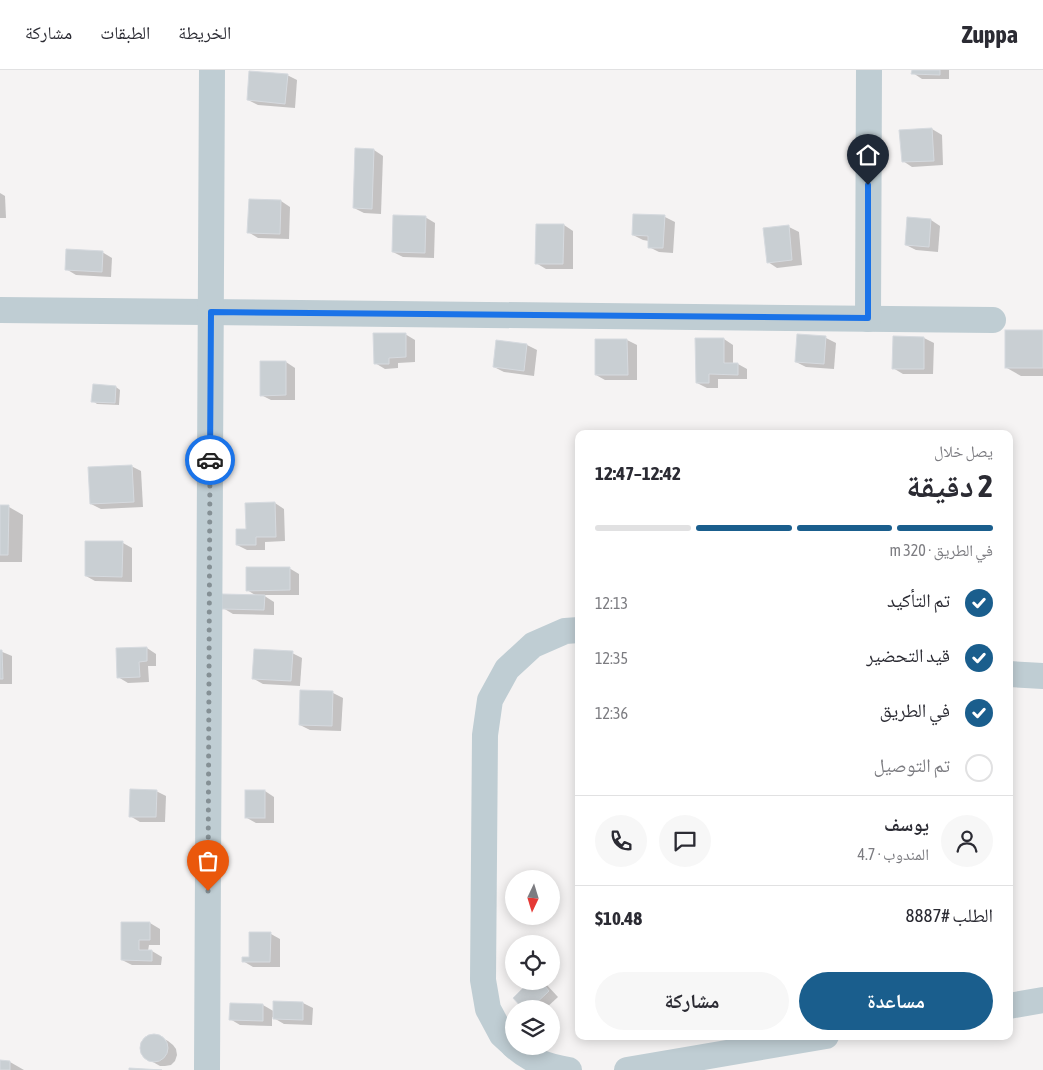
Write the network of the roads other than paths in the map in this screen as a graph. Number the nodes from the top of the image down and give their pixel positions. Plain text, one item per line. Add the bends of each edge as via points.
1 (212, 70) edge
2 (869, 70) edge
3 (0, 310) edge
4 (211, 312) junction
5 (868, 318) junction
6 (993, 320) dead end
7 (575, 630) edge
8 (1013, 674) edge
9 (1043, 676) edge
10 (1043, 1000) edge
11 (1013, 1005) edge
12 (505, 1038) edge
13 (803, 1040) edge
14 (523, 1055) edge
15 (207, 1070) edge
16 (569, 1070) edge
17 (627, 1070) edge

1 - 4 street
2 - 5 street
3 - 4 street
4 - 5 street
4 - 15 street
5 - 6 street
7 - 12 street via 533,645 507,669 490,700 485,735 484,980 488,1009
8 - 9 street
10 - 11 street
13 - 17 street
14 - 16 street via 550,1067

